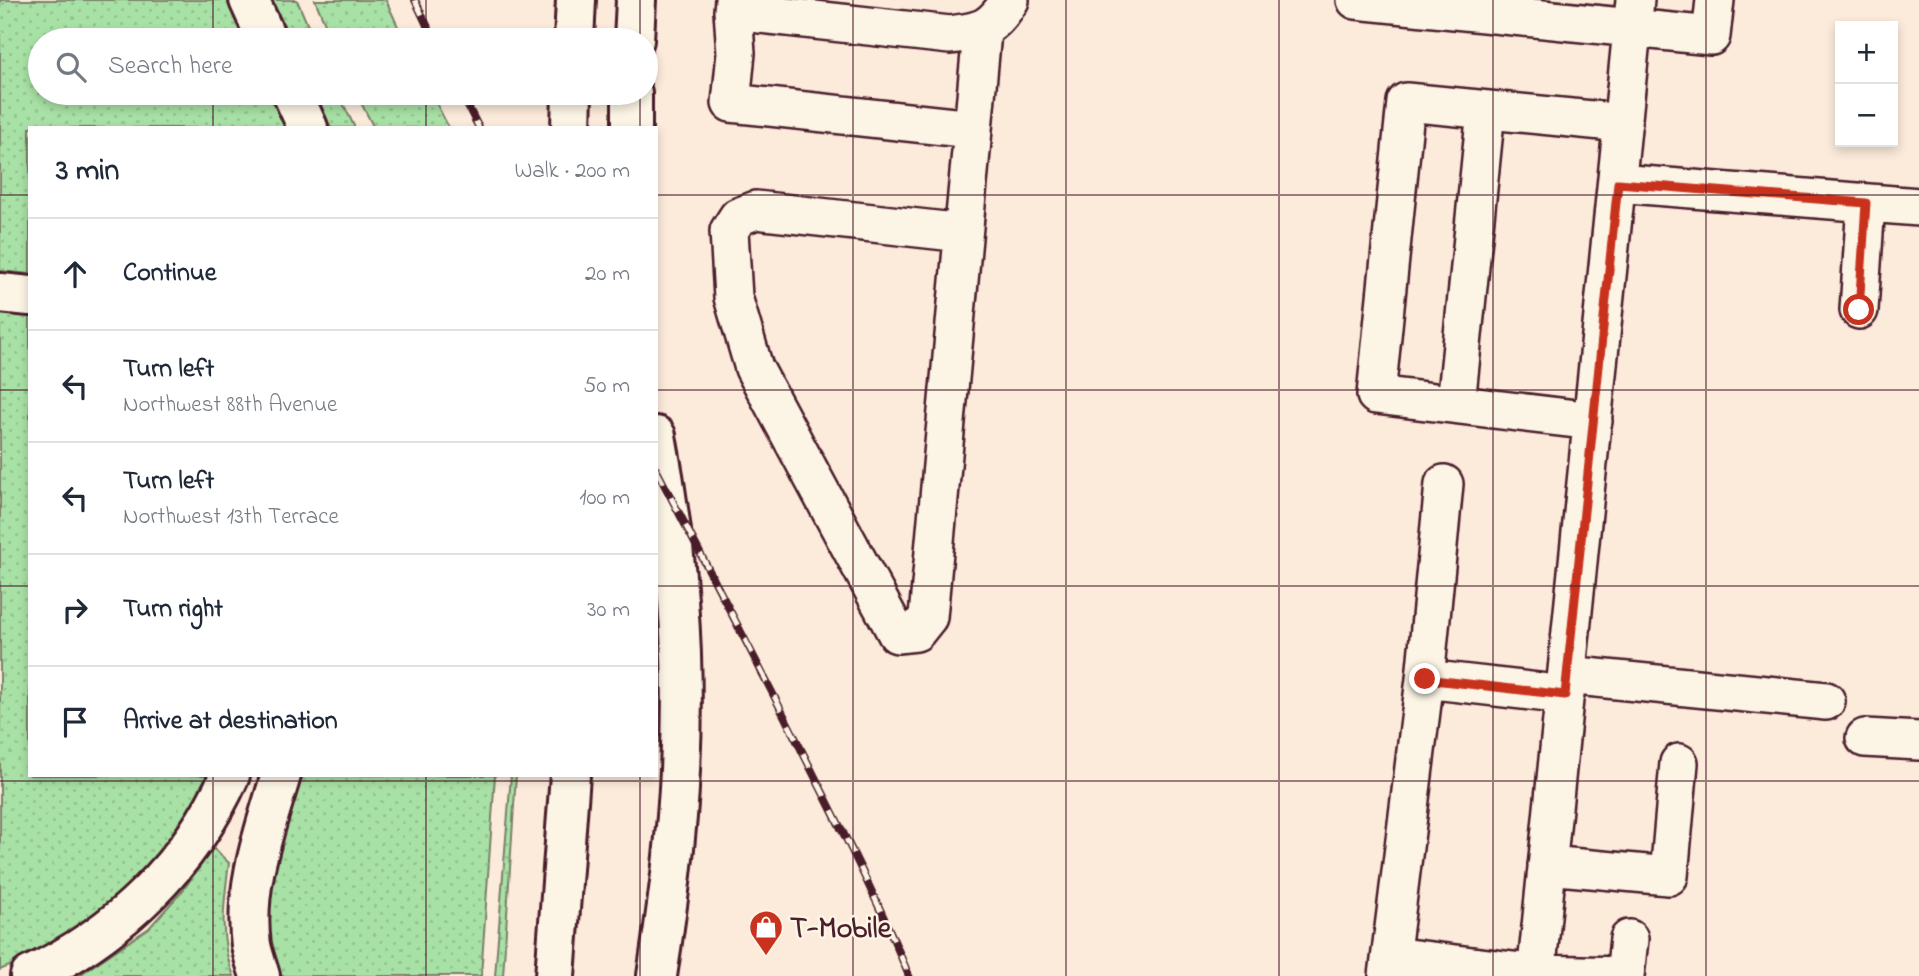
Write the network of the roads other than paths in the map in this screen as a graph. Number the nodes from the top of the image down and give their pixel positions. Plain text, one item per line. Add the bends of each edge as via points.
1 (249, 0) edge
2 (576, 0) edge
3 (636, 0) edge
4 (1010, 0) edge
5 (1356, 0) edge
6 (1715, 0) edge
7 (733, 5) edge
8 (1634, 14) edge
9 (262, 28) edge
10 (575, 28) edge
11 (635, 28) edge
12 (982, 32) junction
13 (297, 105) edge
14 (572, 105) edge
15 (632, 105) edge
16 (1486, 110) junction
17 (1623, 123) junction
18 (307, 126) edge
19 (571, 126) edge
20 (632, 126) edge
21 (972, 129) junction
22 (1618, 183) junction
23 (1866, 203) junction
24 (1919, 207) edge
25 (963, 233) junction
26 (0, 293) edge
27 (28, 296) edge
28 (1859, 310) dead end
29 (1456, 404) junction
30 (1593, 421) junction
31 (658, 448) edge
32 (1444, 484) dead end
33 (1425, 679) junction
34 (1566, 685) junction
35 (1826, 701) dead end
36 (1865, 738) dead end
37 (1919, 741) edge
38 (1679, 763) dead end
39 (229, 777) edge
40 (280, 777) edge
41 (570, 777) edge
42 (1548, 865) junction
43 (1629, 939) dead end
44 (1389, 966) edge
45 (1536, 975) edge
46 (30, 976) edge
47 (260, 976) edge
48 (555, 976) edge
49 (657, 976) edge

1 - 9 main road
2 - 10 main road
3 - 11 main road
4 - 12 street
5 - 8 street
6 - 8 street via 1711,36
7 - 12 street via 950,35
7 - 21 street via 736,52 731,103
8 - 17 street
12 - 21 street
13 - 18 main road
14 - 19 main road
15 - 20 main road
16 - 17 street
16 - 29 street
16 - 29 street via 1406,102 1377,395
17 - 22 street
21 - 25 street
22 - 23 street
22 - 30 street
23 - 24 street
23 - 28 street
25 - 25 street via 756,210 738,217 729,231 733,298 754,368 897,634 916,632 928,617
26 - 27 main road
29 - 30 street
30 - 34 street
31 - 49 main road via 670,519 682,693 677,816
32 - 33 street
33 - 34 street
33 - 44 street
34 - 35 street
34 - 42 street
36 - 37 street
38 - 42 street via 1669,876
39 - 46 main road via 195,838 151,893 102,934
40 - 47 main road via 251,893 251,939
41 - 48 main road
42 - 45 street
43 - 45 street via 1625,976
44 - 45 street

